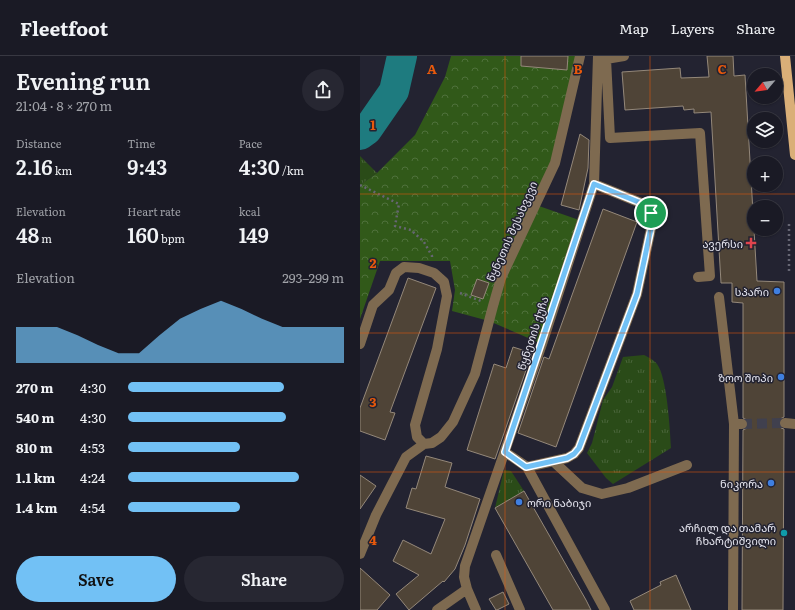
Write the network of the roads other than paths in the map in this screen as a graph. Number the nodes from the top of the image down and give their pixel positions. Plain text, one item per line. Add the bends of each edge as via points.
1 (580, 56) edge
2 (598, 56) edge
3 (624, 56) edge
4 (785, 56) edge
5 (795, 155) edge
6 (594, 184) junction
7 (698, 277) dead end
8 (719, 297) dead end
9 (360, 344) edge
10 (424, 444) junction
11 (505, 452) junction
12 (553, 461) junction
13 (687, 465) dead end
14 (526, 467) junction
15 (360, 554) edge
16 (496, 555) dead end
17 (467, 589) junction
18 (437, 610) edge
19 (476, 610) edge
20 (520, 610) edge
21 (604, 610) edge
22 (733, 610) edge

1 - 10 street, წყნეთის შესახვევი via 555,163 501,278 475,374 453,422 441,437 432,443
2 - 6 street, წყნეთის ქუჩა
3 - 7 street via 606,59 610,138 700,133 710,276
4 - 5 main road
6 - 11 street, წყნეთის ქუჩა
6 - 12 street via 646,205 653,219 637,294 579,448 567,458
8 - 22 street via 738,424
9 - 10 street via 373,305 389,290 396,273 404,267 434,273 444,282 447,296 437,349 415,425 417,437
10 - 15 street, წყნეთის შესახვევი via 406,457 376,515
11 - 14 street
11 - 17 street, წყნეთის ქუჩა via 465,566
12 - 13 street via 582,488 602,494 628,488
12 - 14 street
14 - 21 street
16 - 20 street
17 - 18 street
17 - 19 street, წყნეთის ქუჩა

